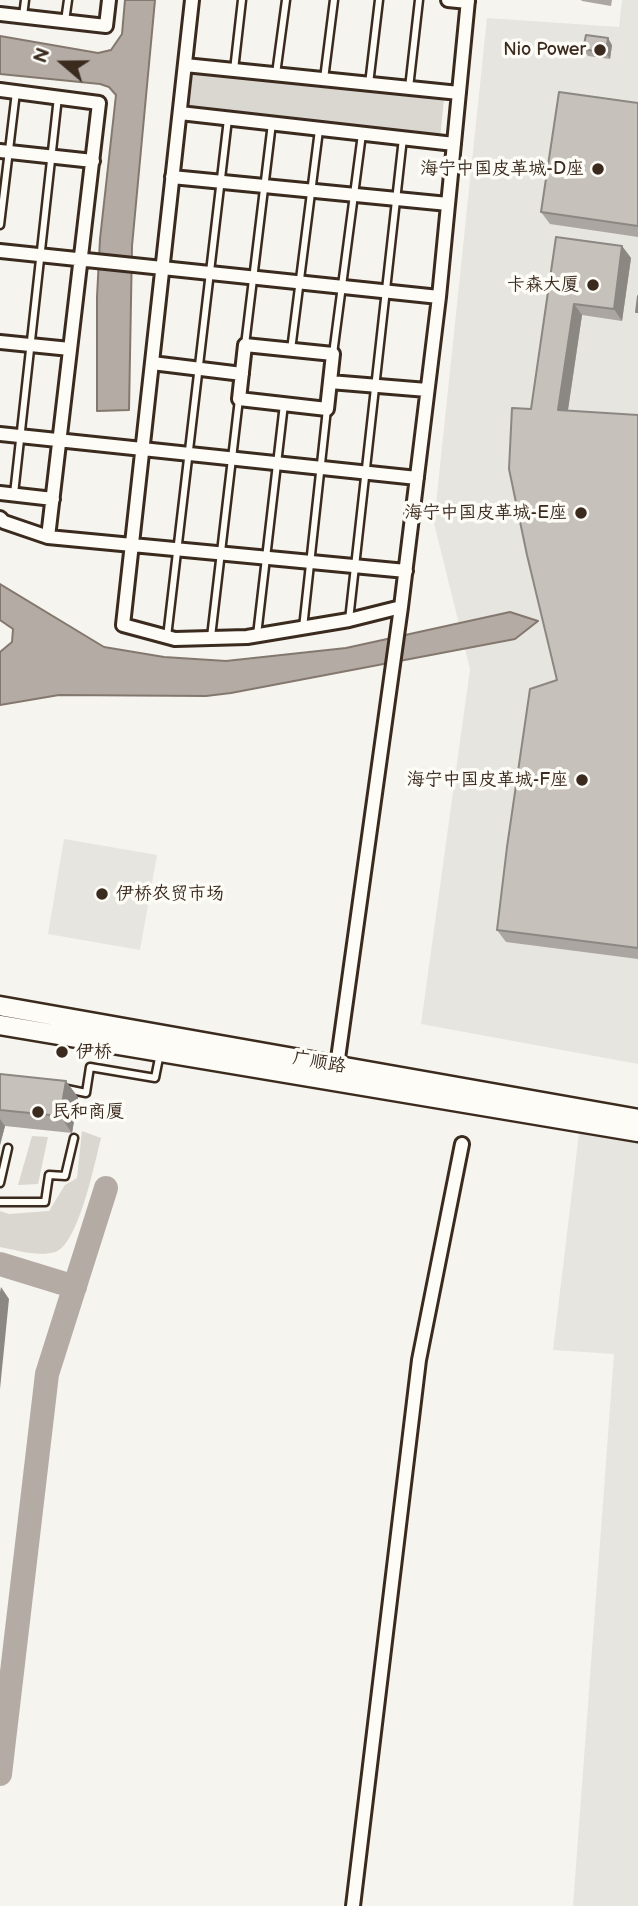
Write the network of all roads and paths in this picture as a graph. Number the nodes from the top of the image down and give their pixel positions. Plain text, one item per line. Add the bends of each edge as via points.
1 (25, 0) edge
2 (68, 0) edge
3 (109, 0) edge
4 (192, 0) edge
5 (242, 0) edge
6 (286, 0) edge
7 (334, 0) edge
8 (379, 0) edge
9 (419, 0) edge
10 (448, 0) edge
11 (468, 1) edge
12 (0, 13) edge
13 (23, 16) junction
14 (65, 21) junction
15 (185, 65) junction
16 (234, 70) junction
17 (276, 74) junction
18 (324, 79) junction
19 (369, 84) junction
20 (409, 88) junction
21 (0, 90) edge
22 (16, 92) junction
23 (459, 93) junction
24 (58, 97) junction
25 (180, 113) junction
26 (228, 118) junction
27 (272, 123) junction
28 (319, 128) junction
29 (362, 134) junction
30 (403, 138) junction
31 (454, 144) junction
32 (4, 151) edge
33 (51, 156) junction
34 (93, 161) junction
35 (172, 177) junction
36 (221, 182) junction
37 (264, 186) junction
38 (311, 191) junction
39 (354, 195) junction
40 (396, 199) junction
41 (448, 204) junction
42 (0, 225) edge
43 (0, 250) edge
44 (41, 255) junction
45 (81, 259) junction
46 (162, 268) junction
47 (210, 273) junction
48 (253, 277) junction
49 (299, 282) junction
50 (342, 287) junction
51 (386, 291) junction
52 (439, 297) junction
53 (0, 342) edge
54 (31, 345) junction
55 (245, 345) junction
56 (70, 349) junction
57 (290, 350) junction
58 (333, 354) junction
59 (152, 363) junction
60 (199, 369) junction
61 (242, 374) junction
62 (330, 382) junction
63 (376, 386) junction
64 (427, 390) junction
65 (239, 399) junction
66 (284, 404) junction
67 (327, 409) junction
68 (0, 434) edge
69 (21, 436) junction
70 (60, 440) junction
71 (142, 449) junction
72 (189, 454) junction
73 (232, 458) junction
74 (277, 463) junction
75 (321, 468) junction
76 (366, 472) junction
77 (417, 478) junction
78 (0, 493) edge
79 (14, 494) junction
80 (53, 499) junction
81 (0, 518) edge
82 (48, 537) junction
83 (131, 545) junction
84 (177, 549) junction
85 (221, 554) junction
86 (266, 558) junction
87 (310, 562) junction
88 (355, 566) junction
89 (405, 571) junction
90 (401, 612) junction
91 (349, 620) junction
92 (303, 628) junction
93 (257, 635) junction
94 (167, 637) junction
95 (211, 638) junction
96 (0, 1006) edge
97 (0, 1025) edge
98 (162, 1043) junction
99 (336, 1074) junction
100 (62, 1088) edge
101 (638, 1119) edge
102 (638, 1132) edge
103 (74, 1138) dead end
104 (462, 1144) dead end
105 (8, 1148) dead end
106 (0, 1183) edge
107 (0, 1202) edge
108 (353, 1906) edge

1 - 13 lane
2 - 14 lane
3 - 14 street via 106,26
4 - 15 street
5 - 16 lane
6 - 17 lane
7 - 18 lane
8 - 19 lane
9 - 20 lane
10 - 11 street
11 - 23 street
12 - 13 street
13 - 14 street
15 - 16 street
15 - 25 street
16 - 17 street
17 - 18 street
18 - 19 street
19 - 20 street
20 - 23 street
21 - 22 street
22 - 24 street
22 - 32 lane
23 - 31 street
24 - 33 lane
24 - 34 street via 99,103
25 - 26 street
25 - 35 street
26 - 27 street
26 - 36 lane
27 - 28 street
27 - 37 lane
28 - 29 street
28 - 38 lane
29 - 30 street
29 - 39 lane
30 - 31 street
30 - 40 lane
31 - 41 street
32 - 33 street
32 - 42 lane
33 - 34 street
33 - 44 lane
34 - 45 street
35 - 36 street
35 - 46 street
36 - 37 street
36 - 47 lane
37 - 38 street
37 - 48 lane
38 - 39 street
38 - 49 lane
39 - 40 street
39 - 50 lane
40 - 41 street
40 - 51 lane
41 - 52 street
43 - 44 street
44 - 45 street
44 - 54 lane
45 - 46 street
45 - 56 street
46 - 47 street
46 - 59 street
47 - 48 street
47 - 60 lane
48 - 49 street
48 - 55 lane
49 - 50 street
49 - 57 lane
50 - 51 street
50 - 58 lane
51 - 52 street
51 - 63 lane
52 - 64 street
53 - 54 street
54 - 56 street
54 - 69 lane
55 - 57 street
55 - 61 street
56 - 70 street
57 - 58 street
58 - 62 street
59 - 60 street
59 - 71 street
60 - 61 street
60 - 72 lane
61 - 65 street
62 - 63 street
62 - 67 street
63 - 64 street
63 - 76 lane
64 - 77 street
65 - 66 street
65 - 73 lane
66 - 67 street
66 - 74 lane
67 - 75 lane
68 - 69 street
69 - 70 street
69 - 79 lane
70 - 71 street
70 - 80 street
71 - 72 street
71 - 83 street
72 - 73 street
72 - 84 lane
73 - 74 street
73 - 85 lane
74 - 75 street
74 - 86 lane
75 - 76 street
75 - 87 lane
76 - 77 street
76 - 88 lane
77 - 89 street
78 - 79 street
79 - 80 street
80 - 82 street
81 - 82 street
82 - 83 street
83 - 84 street
83 - 94 street via 123,625
84 - 85 street
84 - 94 lane
85 - 86 street
85 - 95 lane
86 - 87 street
86 - 93 lane
87 - 88 street
87 - 92 lane
88 - 89 street
88 - 91 lane
89 - 90 street
90 - 91 street
90 - 99 street
91 - 92 street
92 - 93 street
93 - 95 street
94 - 95 street
96 - 98 main road, 广顺路
97 - 98 main road, 广顺路
98 - 99 main road, 广顺路
98 - 100 lane via 155,1078 90,1067 86,1093
99 - 101 main road, 广顺路
99 - 102 main road, 广顺路
103 - 107 lane via 65,1176 49,1175 45,1202
104 - 108 street via 419,1360
105 - 106 lane

